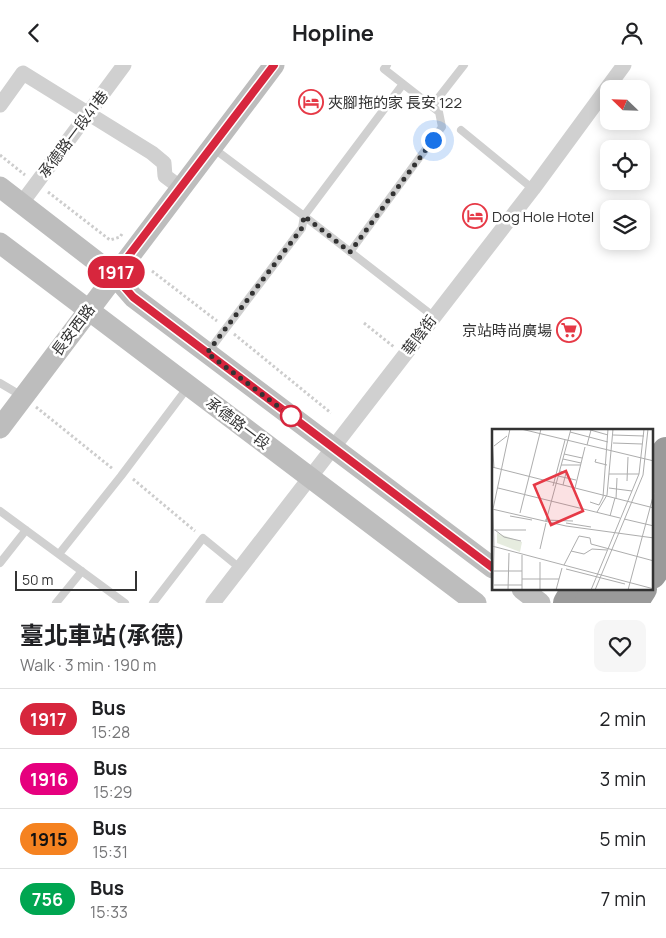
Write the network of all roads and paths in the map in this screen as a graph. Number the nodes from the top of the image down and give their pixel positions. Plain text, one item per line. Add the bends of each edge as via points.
1 (124, 65) edge
2 (274, 65) edge
3 (464, 65) edge
4 (624, 65) edge
5 (386, 67) edge
6 (403, 84) junction
7 (0, 105) edge
8 (436, 109) junction
9 (89, 114) junction
10 (460, 130) dead end
11 (212, 147) junction
12 (0, 155) edge
13 (36, 183) junction
14 (0, 187) edge
15 (181, 188) junction
16 (533, 189) junction
17 (21, 204) junction
18 (304, 216) junction
19 (120, 237) dead end
20 (0, 243) edge
21 (350, 252) junction
22 (152, 271) dead end
23 (114, 275) junction
24 (88, 310) junction
25 (433, 316) junction
26 (364, 323) dead end
27 (226, 328) junction
28 (207, 353) junction
29 (404, 355) junction
30 (0, 383) edge
31 (190, 385) junction
32 (24, 397) junction
33 (331, 413) dead end
34 (0, 428) edge
35 (333, 448) junction
36 (666, 451) edge
37 (666, 465) edge
38 (654, 469) edge
39 (123, 474) junction
40 (312, 478) junction
41 (666, 481) edge
42 (654, 484) edge
43 (654, 499) edge
44 (0, 511) edge
45 (666, 519) edge
46 (26, 530) junction
47 (654, 537) edge
48 (203, 538) junction
49 (59, 554) junction
50 (666, 555) edge
51 (0, 563) edge
52 (666, 565) edge
53 (492, 567) edge
54 (241, 569) junction
55 (82, 571) junction
56 (654, 572) edge
57 (654, 583) edge
58 (525, 591) edge
59 (574, 591) edge
60 (585, 591) edge
61 (596, 591) edge
62 (619, 591) edge
63 (642, 591) edge
64 (649, 591) edge
65 (56, 603) edge
66 (125, 603) edge
67 (154, 603) edge
68 (213, 603) edge
69 (476, 603) edge
70 (540, 603) edge
71 (567, 603) edge
72 (577, 603) edge
73 (588, 603) edge
74 (612, 603) edge
75 (634, 603) edge
76 (641, 603) edge

1 - 9 street, 承德路一段41巷
2 - 11 main road, 長安西路
3 - 8 lane
4 - 16 street, 華陰街
5 - 6 lane
6 - 8 lane
6 - 18 lane
7 - 9 street via 23,73
8 - 21 lane via 442,127
9 - 13 street, 承德路一段41巷
9 - 15 street via 152,153 164,163 165,176
10 - 16 lane
11 - 15 main road, 長安西路
11 - 18 lane
12 - 13 path
13 - 17 street, 承德路一段41巷
13 - 19 path via 110,240
14 - 17 main road
15 - 23 main road, 長安西路
16 - 25 street, 華陰街
17 - 23 main road
18 - 21 lane
18 - 27 lane via 302,228
20 - 24 main road, 承德路一段
21 - 25 lane
22 - 27 path
23 - 24 main road, 長安西路
23 - 28 main road via 133,297
24 - 31 main road, 承德路一段
24 - 32 main road, 長安西路
25 - 29 street, 華陰街
26 - 29 path
27 - 28 lane
27 - 33 path
28 - 35 main road
29 - 35 street, 華陰街
30 - 32 lane
31 - 39 lane
31 - 40 main road, 承德路一段
32 - 34 main road, 長安西路
32 - 39 path
35 - 40 street, 華陰街
35 - 53 main road
36 - 38 highway
37 - 42 main road
39 - 48 path
39 - 49 lane
40 - 54 street, 華陰街
40 - 69 main road, 承德路一段
41 - 43 highway
44 - 46 lane
45 - 47 highway
46 - 49 lane
46 - 51 lane
48 - 54 lane
48 - 67 lane
49 - 55 lane
50 - 56 highway
52 - 57 main road
54 - 68 street, 華陰街
55 - 65 lane
55 - 66 lane
58 - 70 main road
59 - 71 highway
60 - 72 main road
61 - 73 highway, bridge
62 - 74 highway
63 - 75 highway
64 - 76 main road

